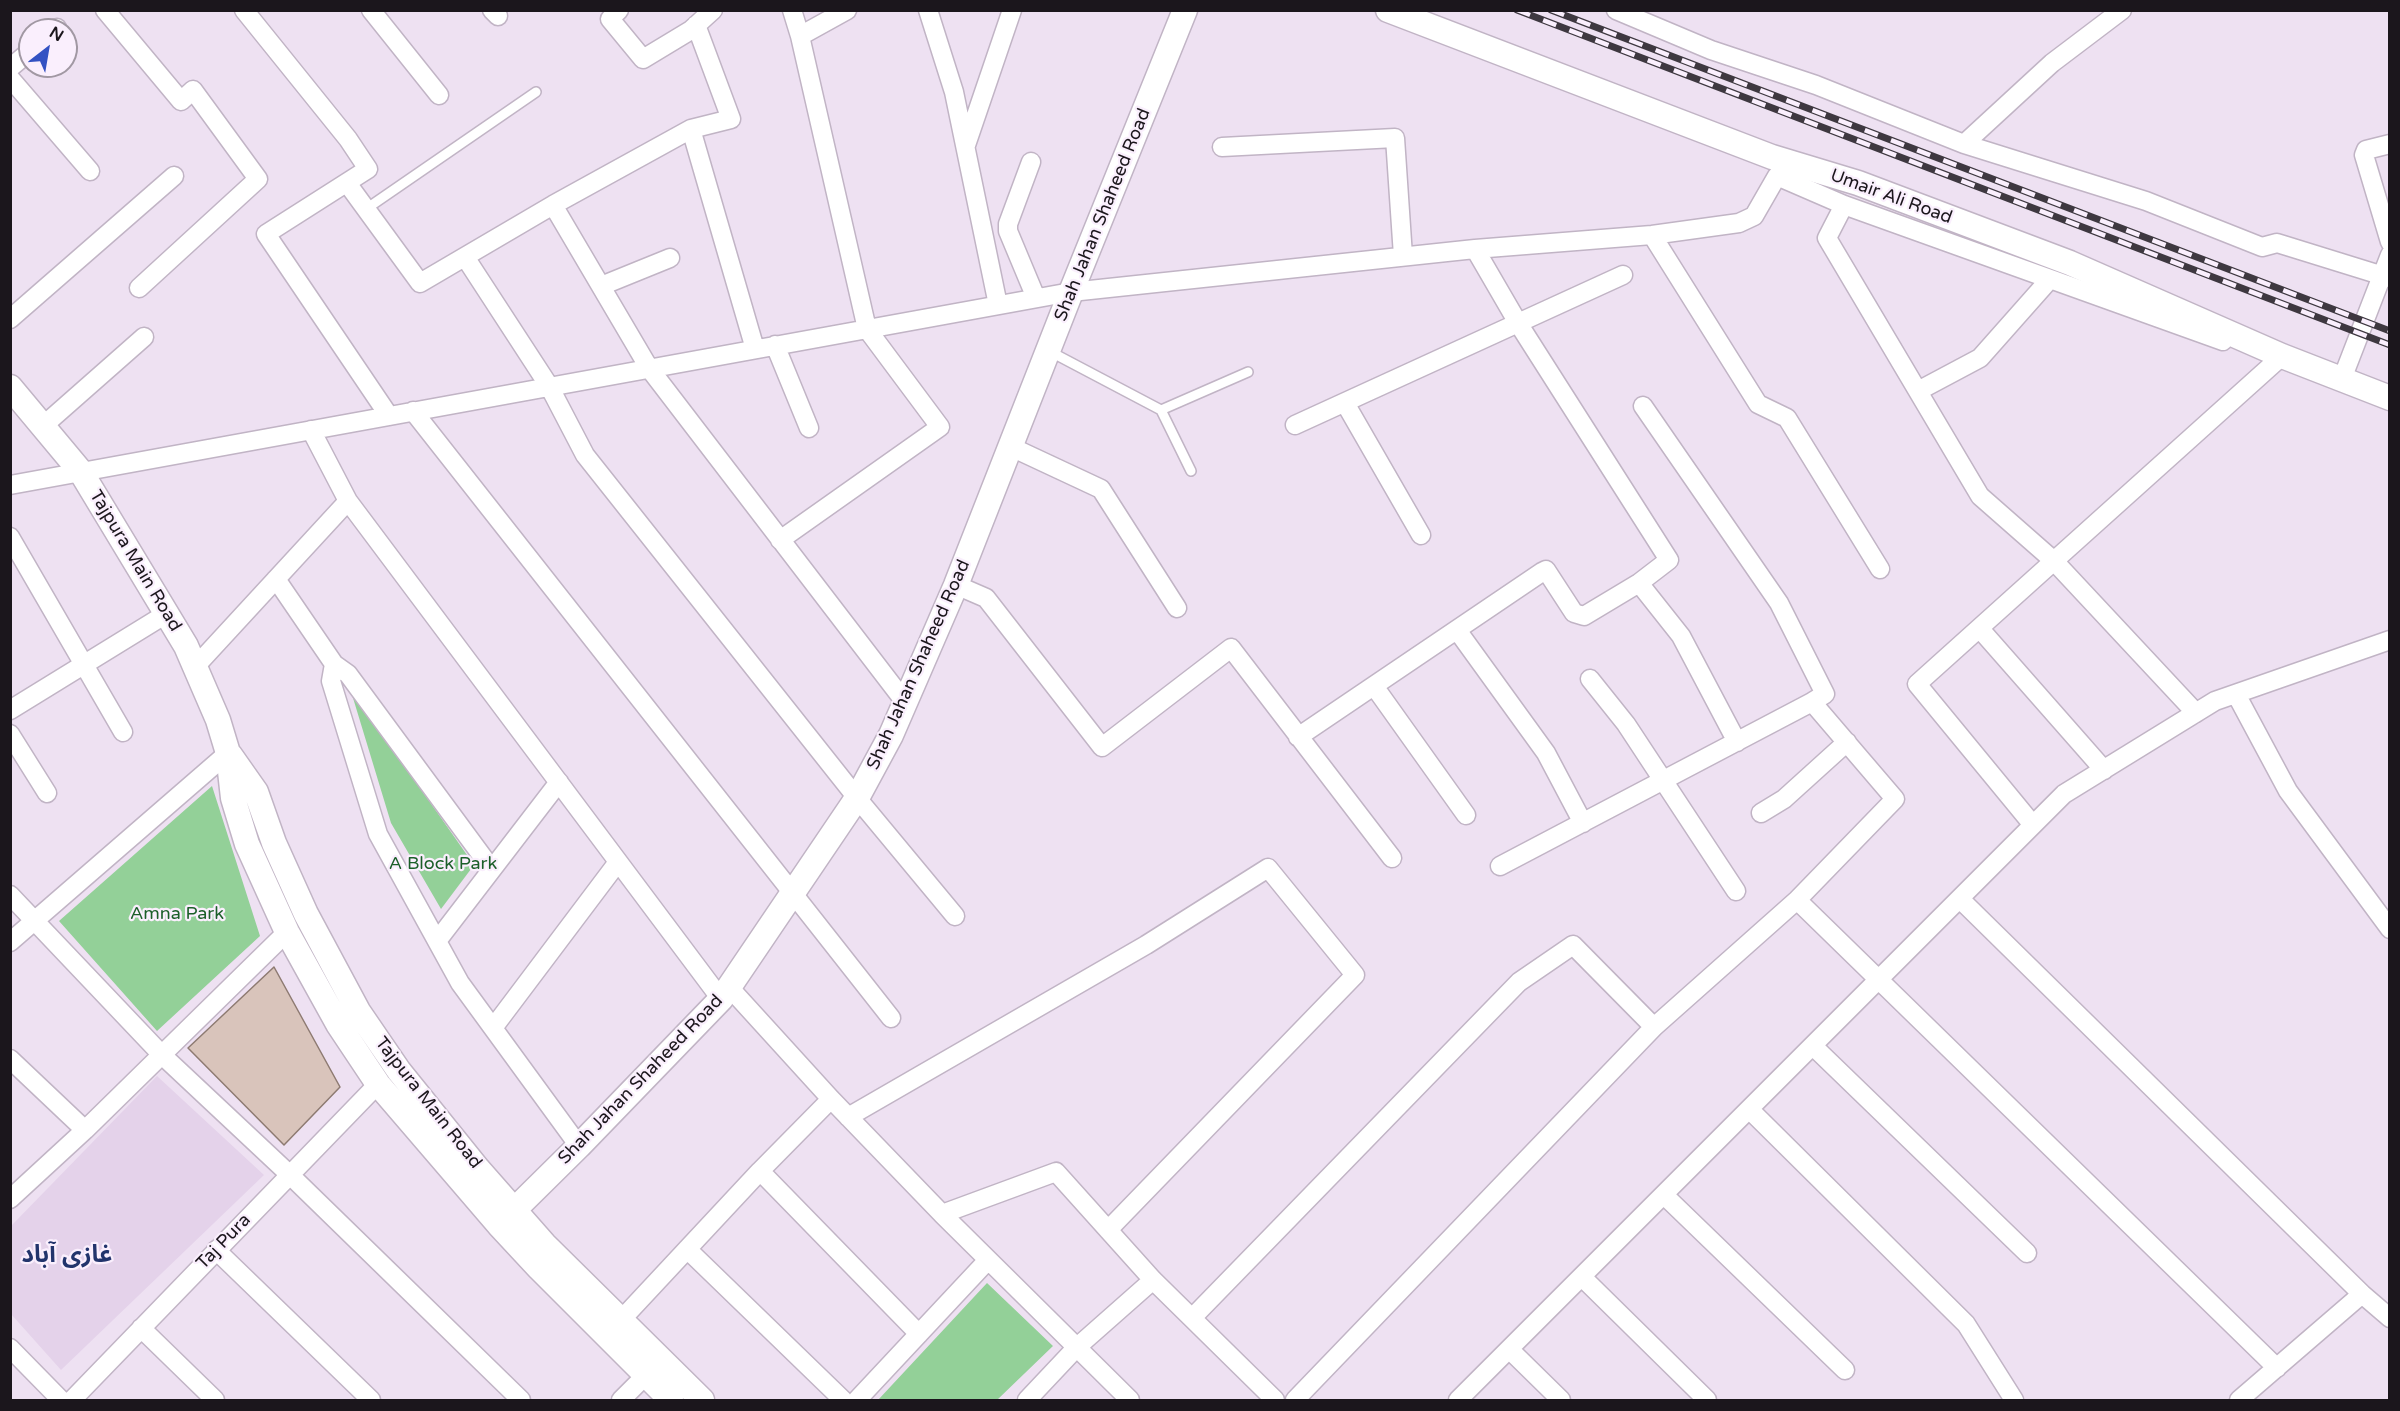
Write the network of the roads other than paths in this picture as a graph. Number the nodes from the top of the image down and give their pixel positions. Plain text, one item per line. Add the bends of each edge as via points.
1 (105, 10) edge
2 (244, 10) edge
3 (371, 10) edge
4 (619, 10) edge
5 (713, 10) edge
6 (792, 10) edge
7 (847, 10) edge
8 (928, 10) edge
9 (1012, 10) edge
10 (1185, 10) edge
11 (1388, 10) edge
12 (1616, 10) edge
13 (2122, 10) edge
14 (696, 25) junction
15 (801, 36) junction
16 (10, 78) edge
17 (536, 92) dead end
18 (439, 95) dead end
19 (691, 129) junction
20 (1964, 144) junction
21 (2390, 144) edge
22 (965, 147) junction
23 (1222, 147) dead end
24 (1030, 162) dead end
25 (1774, 166) junction
26 (90, 171) dead end
27 (174, 176) dead end
28 (347, 183) junction
29 (553, 205) junction
30 (1844, 205) junction
31 (366, 209) junction
32 (1652, 235) junction
33 (2390, 243) edge
34 (1475, 249) junction
35 (2390, 255) edge
36 (1403, 256) junction
37 (465, 257) junction
38 (670, 258) dead end
39 (1623, 274) dead end
40 (2386, 276) edge
41 (2050, 279) junction
42 (601, 286) junction
43 (139, 288) dead end
44 (1071, 292) junction
45 (1036, 298) junction
46 (998, 305) junction
47 (10, 319) edge
48 (1518, 323) junction
49 (867, 329) junction
50 (144, 337) dead end
51 (775, 345) junction
52 (754, 349) junction
53 (1049, 351) junction
54 (2283, 356) junction
55 (649, 368) junction
56 (1248, 372) dead end
57 (2342, 379) junction
58 (549, 386) junction
59 (10, 387) edge
60 (1918, 391) junction
61 (2390, 398) edge
62 (1345, 403) junction
63 (1642, 406) dead end
64 (1161, 410) junction
65 (413, 411) junction
66 (389, 416) junction
67 (1295, 425) dead end
68 (43, 426) junction
69 (809, 428) dead end
70 (311, 430) junction
71 (1010, 446) junction
72 (1191, 471) dead end
73 (81, 472) junction
74 (10, 485) edge
75 (348, 501) junction
76 (1421, 535) dead end
77 (10, 537) edge
78 (780, 540) junction
79 (2054, 561) junction
80 (1880, 568) dead end
81 (276, 579) junction
82 (1639, 583) junction
83 (956, 585) junction
84 (1177, 608) dead end
85 (166, 614) junction
86 (1980, 628) junction
87 (1457, 630) junction
88 (2390, 640) edge
89 (334, 664) junction
90 (83, 665) junction
91 (195, 666) junction
92 (1590, 679) dead end
93 (1374, 686) junction
94 (2236, 694) junction
95 (905, 702) junction
96 (1812, 702) junction
97 (10, 710) edge
98 (2196, 713) junction
99 (123, 732) dead end
100 (10, 734) edge
101 (1298, 737) junction
102 (1737, 742) junction
103 (1847, 742) junction
104 (228, 753) junction
105 (2104, 770) junction
106 (1662, 781) junction
107 (559, 782) junction
108 (47, 793) dead end
109 (857, 798) junction
110 (1761, 813) dead end
111 (1466, 815) dead end
112 (1583, 823) junction
113 (2033, 825) junction
114 (1392, 858) dead end
115 (618, 862) junction
116 (1500, 866) dead end
117 (491, 868) junction
118 (1736, 891) dead end
119 (794, 893) junction
120 (10, 895) edge
121 (1960, 898) junction
122 (1797, 900) junction
123 (955, 916) dead end
124 (36, 921) junction
125 (2390, 929) edge
126 (287, 932) junction
127 (436, 941) junction
128 (10, 942) edge
129 (1878, 981) junction
130 (725, 993) junction
131 (891, 1018) dead end
132 (1654, 1027) junction
133 (493, 1028) junction
134 (1813, 1046) junction
135 (162, 1055) junction
136 (10, 1059) edge
137 (378, 1084) junction
138 (831, 1100) junction
139 (1749, 1109) junction
140 (848, 1118) junction
141 (85, 1130) junction
142 (579, 1146) junction
143 (760, 1171) junction
144 (289, 1174) junction
145 (1664, 1195) junction
146 (10, 1199) edge
147 (942, 1214) junction
148 (506, 1217) junction
149 (1108, 1230) junction
150 (687, 1249) junction
151 (216, 1250) junction
152 (2027, 1253) dead end
153 (988, 1260) junction
154 (1582, 1276) junction
155 (1153, 1280) junction
156 (2362, 1294) junction
157 (1192, 1318) junction
158 (2390, 1318) edge
159 (621, 1320) junction
160 (141, 1328) junction
161 (919, 1334) junction
162 (10, 1348) edge
163 (1076, 1348) junction
164 (1509, 1349) junction
165 (2277, 1368) junction
166 (1845, 1370) dead end
167 (646, 1375) junction
168 (61, 1401) edge
169 (72, 1401) edge
170 (215, 1401) edge
171 (371, 1401) edge
172 (521, 1401) edge
173 (621, 1401) edge
174 (671, 1401) edge
175 (702, 1401) edge
176 (843, 1401) edge
177 (857, 1401) edge
178 (1027, 1401) edge
179 (1130, 1401) edge
180 (1275, 1401) edge
181 (1295, 1401) edge
182 (1458, 1401) edge
183 (1561, 1401) edge
184 (1707, 1401) edge
185 (2014, 1401) edge
186 (2239, 1401) edge

1 - 43 street via 181,101 193,90 258,179
2 - 28 street via 368,169
3 - 18 street
4 - 14 street via 610,19 643,59
5 - 14 street
6 - 15 street
7 - 15 street
8 - 22 street via 954,92
9 - 22 street
10 - 44 street, Shah Jahan Shaheed Road
11 - 25 street, Umair Ali Road
12 - 20 street via 1711,50 1816,85
13 - 20 street via 2052,63
14 - 19 street via 731,119
15 - 49 street
16 - 26 street
17 - 31 lane
19 - 29 street
19 - 52 street
20 - 40 street via 2146,201 2262,247 2277,243
21 - 33 street via 2366,150 2364,155
22 - 46 street
23 - 36 street via 1395,138
24 - 45 street via 1008,231
25 - 30 street
25 - 32 street via 1754,216 1739,223
25 - 54 street, Umair Ali Road via 1858,183 2070,263
27 - 47 street
28 - 31 street
28 - 66 street via 266,234
29 - 37 street
29 - 42 street
30 - 41 street
30 - 60 street via 1827,238
31 - 37 street via 420,283
32 - 34 street
32 - 80 street via 1758,404 1787,418
34 - 36 street
34 - 48 street
35 - 40 street
36 - 44 street
37 - 58 street
38 - 42 street
39 - 48 street
40 - 57 street
41 - 54 street via 2220,341
41 - 60 street via 1980,358
42 - 55 street
44 - 45 street
44 - 53 street, Shah Jahan Shaheed Road
45 - 46 street
46 - 49 street
48 - 62 street
48 - 82 street via 1669,560
49 - 51 street
49 - 78 street via 940,427
50 - 68 street
51 - 52 street
51 - 69 street
52 - 55 street
53 - 64 lane
53 - 71 street, Shah Jahan Shaheed Road
54 - 57 street, Umair Ali Road
54 - 79 street
55 - 58 street
55 - 78 street
56 - 64 lane
57 - 61 street, Umair Ali Road
58 - 65 street
58 - 109 street via 585,455
59 - 68 street, Tajpura Main Road
60 - 79 street via 1980,496
62 - 67 street
62 - 76 street
63 - 96 street via 1779,603 1826,694
64 - 72 lane
65 - 66 street
65 - 119 street
66 - 70 street
68 - 73 street, Tajpura Main Road
70 - 73 street
70 - 75 street
71 - 83 street, Shah Jahan Shaheed Road
71 - 84 street via 1101,489
73 - 74 street
73 - 85 street, Tajpura Main Road
75 - 81 street
75 - 107 street
77 - 90 street
78 - 95 street
79 - 86 street
79 - 98 street
81 - 89 street
81 - 91 street
82 - 87 street via 1578,616 1546,570
82 - 102 street via 1682,636
83 - 95 street, Shah Jahan Shaheed Road
83 - 101 street via 986,598 1102,747 1231,648
85 - 90 street
85 - 91 street, Tajpura Main Road
86 - 105 street
86 - 113 street via 1917,684
87 - 93 street
87 - 112 street via 1546,753
88 - 94 street
89 - 117 street via 348,674
89 - 127 street via 331,681 378,834
90 - 97 street
90 - 99 street
91 - 104 street, Tajpura Main Road
92 - 106 street via 1626,724
93 - 101 street
93 - 111 street
94 - 98 street
94 - 125 street via 2288,790
95 - 109 street, Shah Jahan Shaheed Road
96 - 102 street
96 - 103 street
98 - 105 street
100 - 108 street
101 - 114 street
102 - 106 street
103 - 110 street via 1784,799
103 - 122 street via 1895,799
104 - 124 street
104 - 126 street, Tajpura Main Road via 233,798 247,844
104 - 148 street, Tajpura Main Road via 256,792 306,914 358,1011 399,1071 478,1168
105 - 113 street via 2064,794
106 - 112 street
106 - 118 street
107 - 115 street
107 - 117 street
109 - 119 street, Shah Jahan Shaheed Road
109 - 123 street
112 - 116 street
113 - 121 street
115 - 130 street
115 - 133 street
117 - 127 street
119 - 130 street, Shah Jahan Shaheed Road
119 - 131 street
120 - 124 street
121 - 129 street
121 - 156 street
122 - 129 street
122 - 132 street
124 - 128 street
124 - 135 street
126 - 135 street
126 - 137 street, Tajpura Main Road via 338,1024
127 - 133 street
129 - 134 street
129 - 165 street
130 - 138 street
130 - 142 street, Shah Jahan Shaheed Road
132 - 157 street via 1573,945 1519,982
132 - 181 street
133 - 142 street
134 - 139 street
134 - 152 street
135 - 141 street
135 - 144 street
136 - 141 street
137 - 144 street, Taj Pura
137 - 148 street, Tajpura Main Road
138 - 140 street
138 - 143 street
139 - 145 street
139 - 185 street via 1966,1324
140 - 147 street
140 - 149 street via 1146,945 1268,868 1355,975
141 - 146 street
142 - 148 street, Shah Jahan Shaheed Road
143 - 150 street
143 - 161 street
144 - 151 street, Taj Pura
144 - 172 street
145 - 154 street
145 - 166 street
147 - 149 street via 1056,1172
147 - 153 street
148 - 159 street, Tajpura Main Road via 544,1244
148 - 167 street, Tajpura Main Road via 539,1268
149 - 155 street
150 - 159 street
150 - 176 street
151 - 160 street, Taj Pura
151 - 171 street
153 - 161 street
153 - 163 street
154 - 164 street
154 - 184 street
155 - 157 street
155 - 163 street
156 - 158 street
156 - 165 street
157 - 180 street
159 - 175 street, Tajpura Main Road
160 - 169 street, Taj Pura
160 - 170 street
161 - 177 street
162 - 168 street
163 - 178 street
163 - 179 street
164 - 182 street
164 - 183 street
165 - 186 street
167 - 173 street
167 - 174 street, Tajpura Main Road

